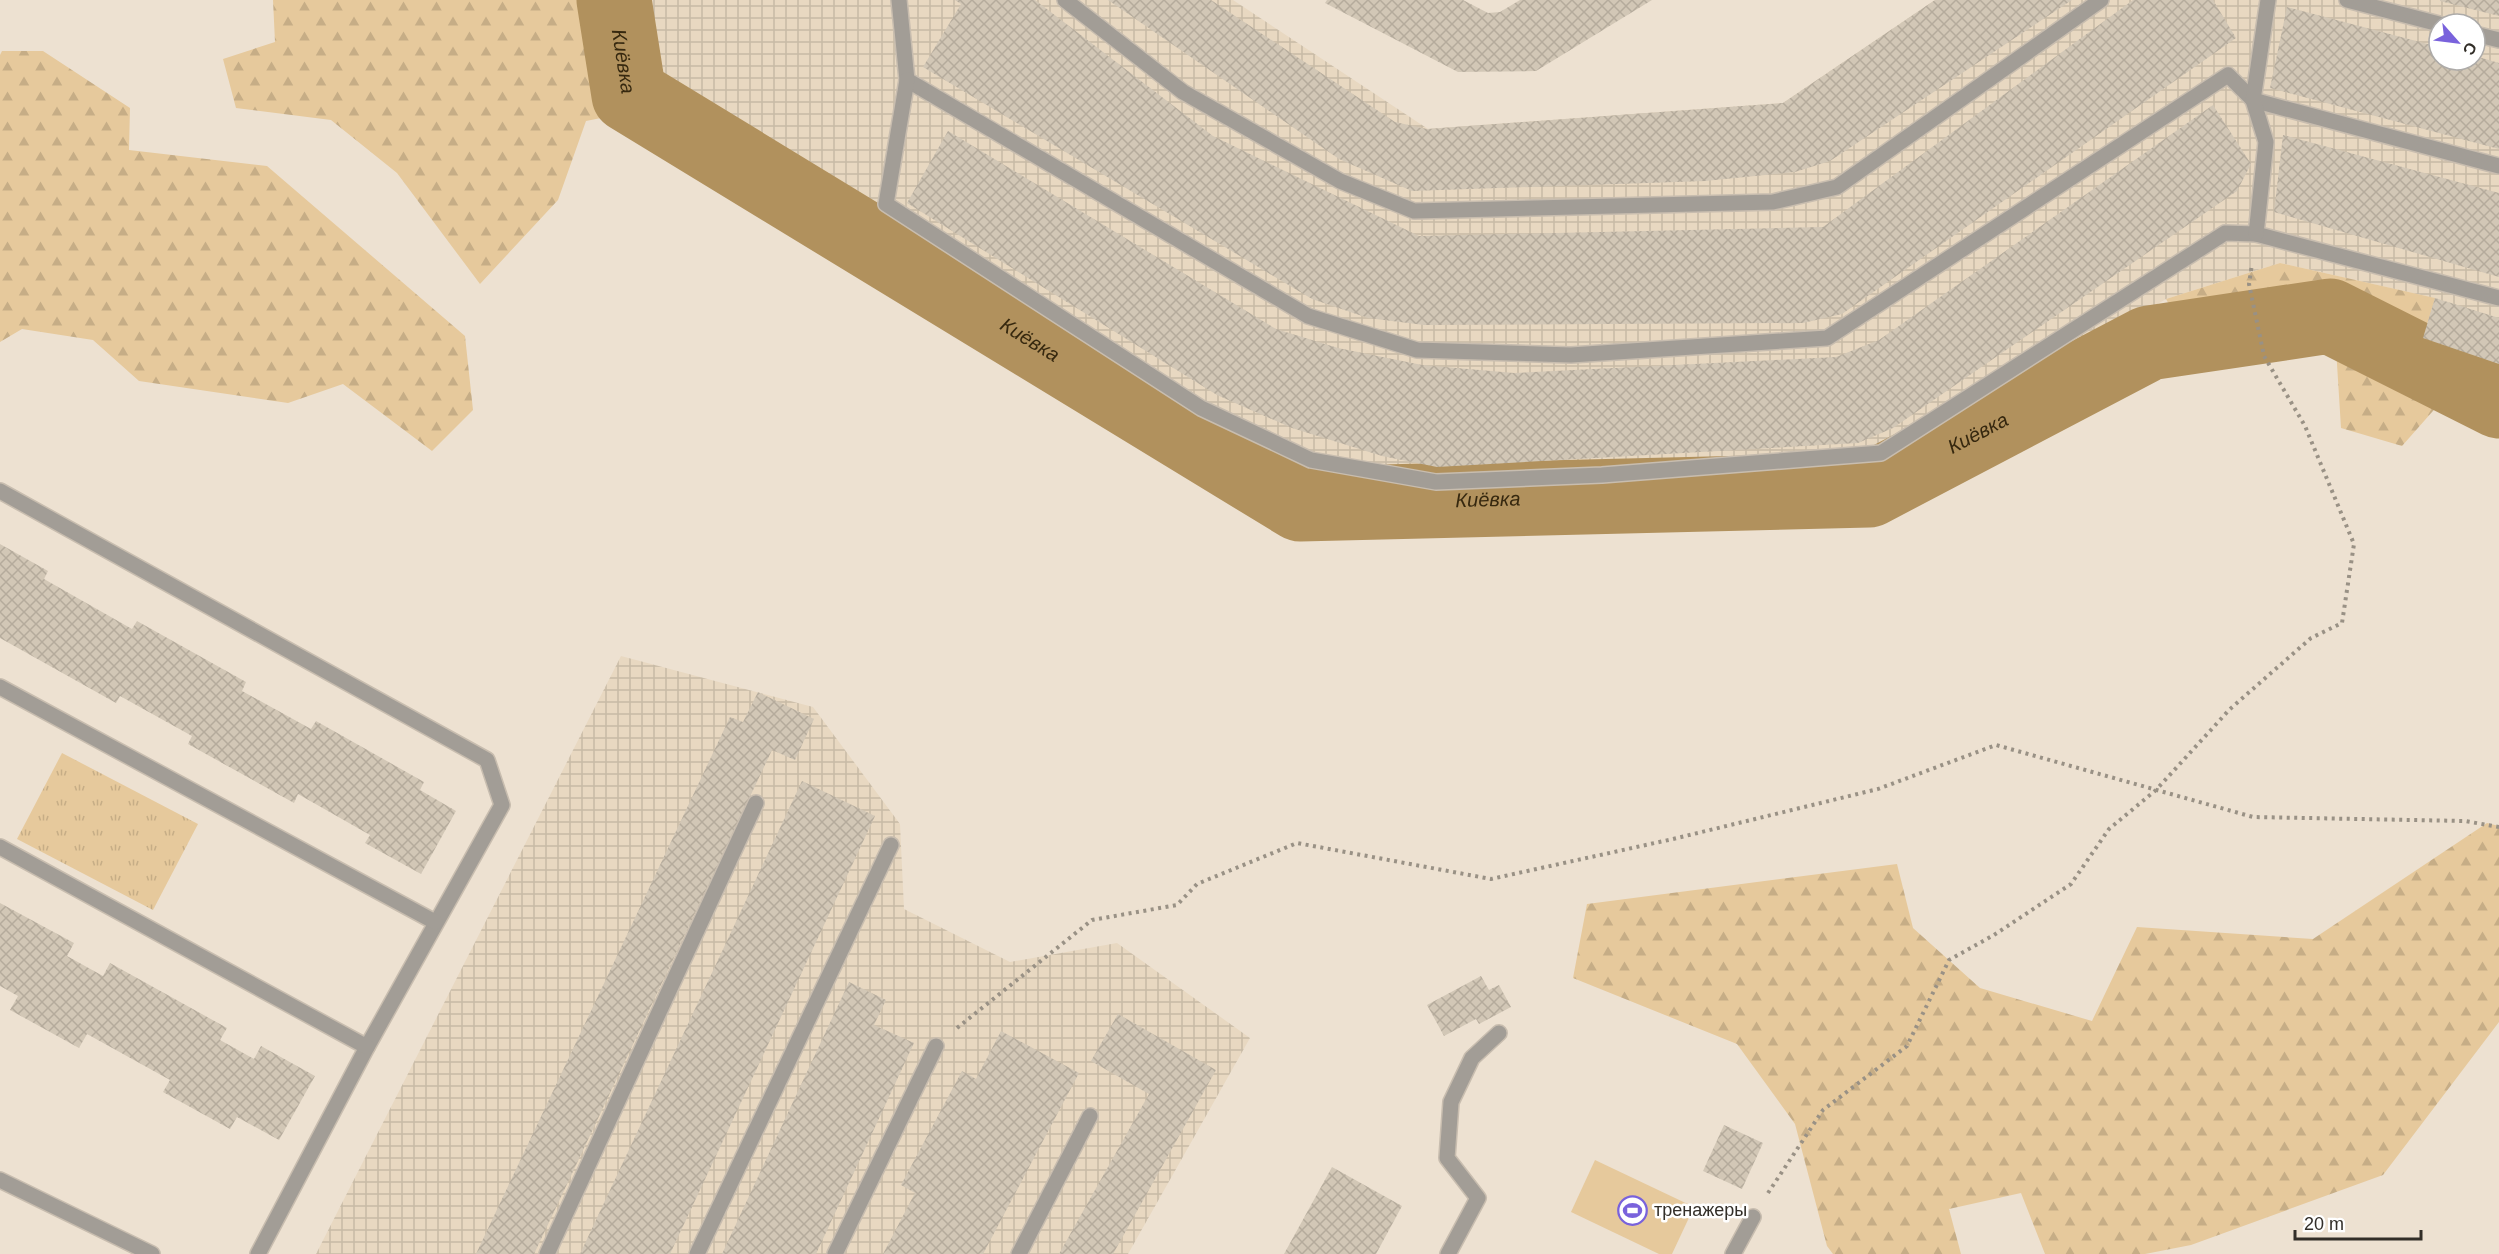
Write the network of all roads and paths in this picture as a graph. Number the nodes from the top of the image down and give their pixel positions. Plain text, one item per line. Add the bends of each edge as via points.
1 (899, 0) edge
2 (1065, 0) edge
3 (2101, 0) edge
4 (2268, 0) edge
5 (2347, 0) edge
6 (2427, 21) edge
7 (907, 80) junction
8 (2253, 100) junction
9 (2499, 166) edge
10 (2256, 234) junction
11 (2249, 284) dead end
12 (2499, 298) edge
13 (0, 491) edge
14 (0, 687) edge
15 (2156, 790) junction
16 (756, 803) dead end
17 (2499, 827) edge
18 (891, 846) dead end
19 (0, 847) edge
20 (435, 922) junction
21 (1499, 1033) dead end
22 (936, 1046) joint
23 (367, 1047) junction
24 (1090, 1116) dead end
25 (0, 1180) edge
26 (1753, 1217) joint
27 (152, 1254) edge
28 (258, 1254) edge
29 (547, 1254) edge
30 (698, 1254) edge
31 (835, 1254) edge
32 (1019, 1254) edge
33 (1448, 1254) edge
34 (1733, 1254) edge

1 - 7 street
2 - 3 street via 1183,92 1340,181 1413,211 1773,202 1837,187
4 - 8 street
5 - 6 street
7 - 8 street via 1308,316 1417,350 1571,355 1827,338 2228,75
7 - 10 street via 886,204 1201,408 1311,460 1436,482 1602,475 1881,453 2225,233
8 - 9 street
8 - 10 street via 2266,142
10 - 12 street
11 - 15 path via 2264,356 2305,426 2354,544 2342,623 2311,638 2230,709
13 - 20 street via 487,760 502,805
14 - 20 street
15 - 17 path via 2253,817 2465,821
15 - 22 path via 1996,745 1878,789 1491,879 1297,843 1197,884 1177,905 1092,920
15 - 26 path via 2109,829 2071,884 1949,960 1907,1046 1822,1110
16 - 29 street
18 - 30 street
19 - 23 street
20 - 23 street
21 - 33 street via 1472,1058 1451,1101 1448,1158 1478,1198
22 - 31 street
23 - 28 street
24 - 32 street
25 - 27 street
26 - 34 street

